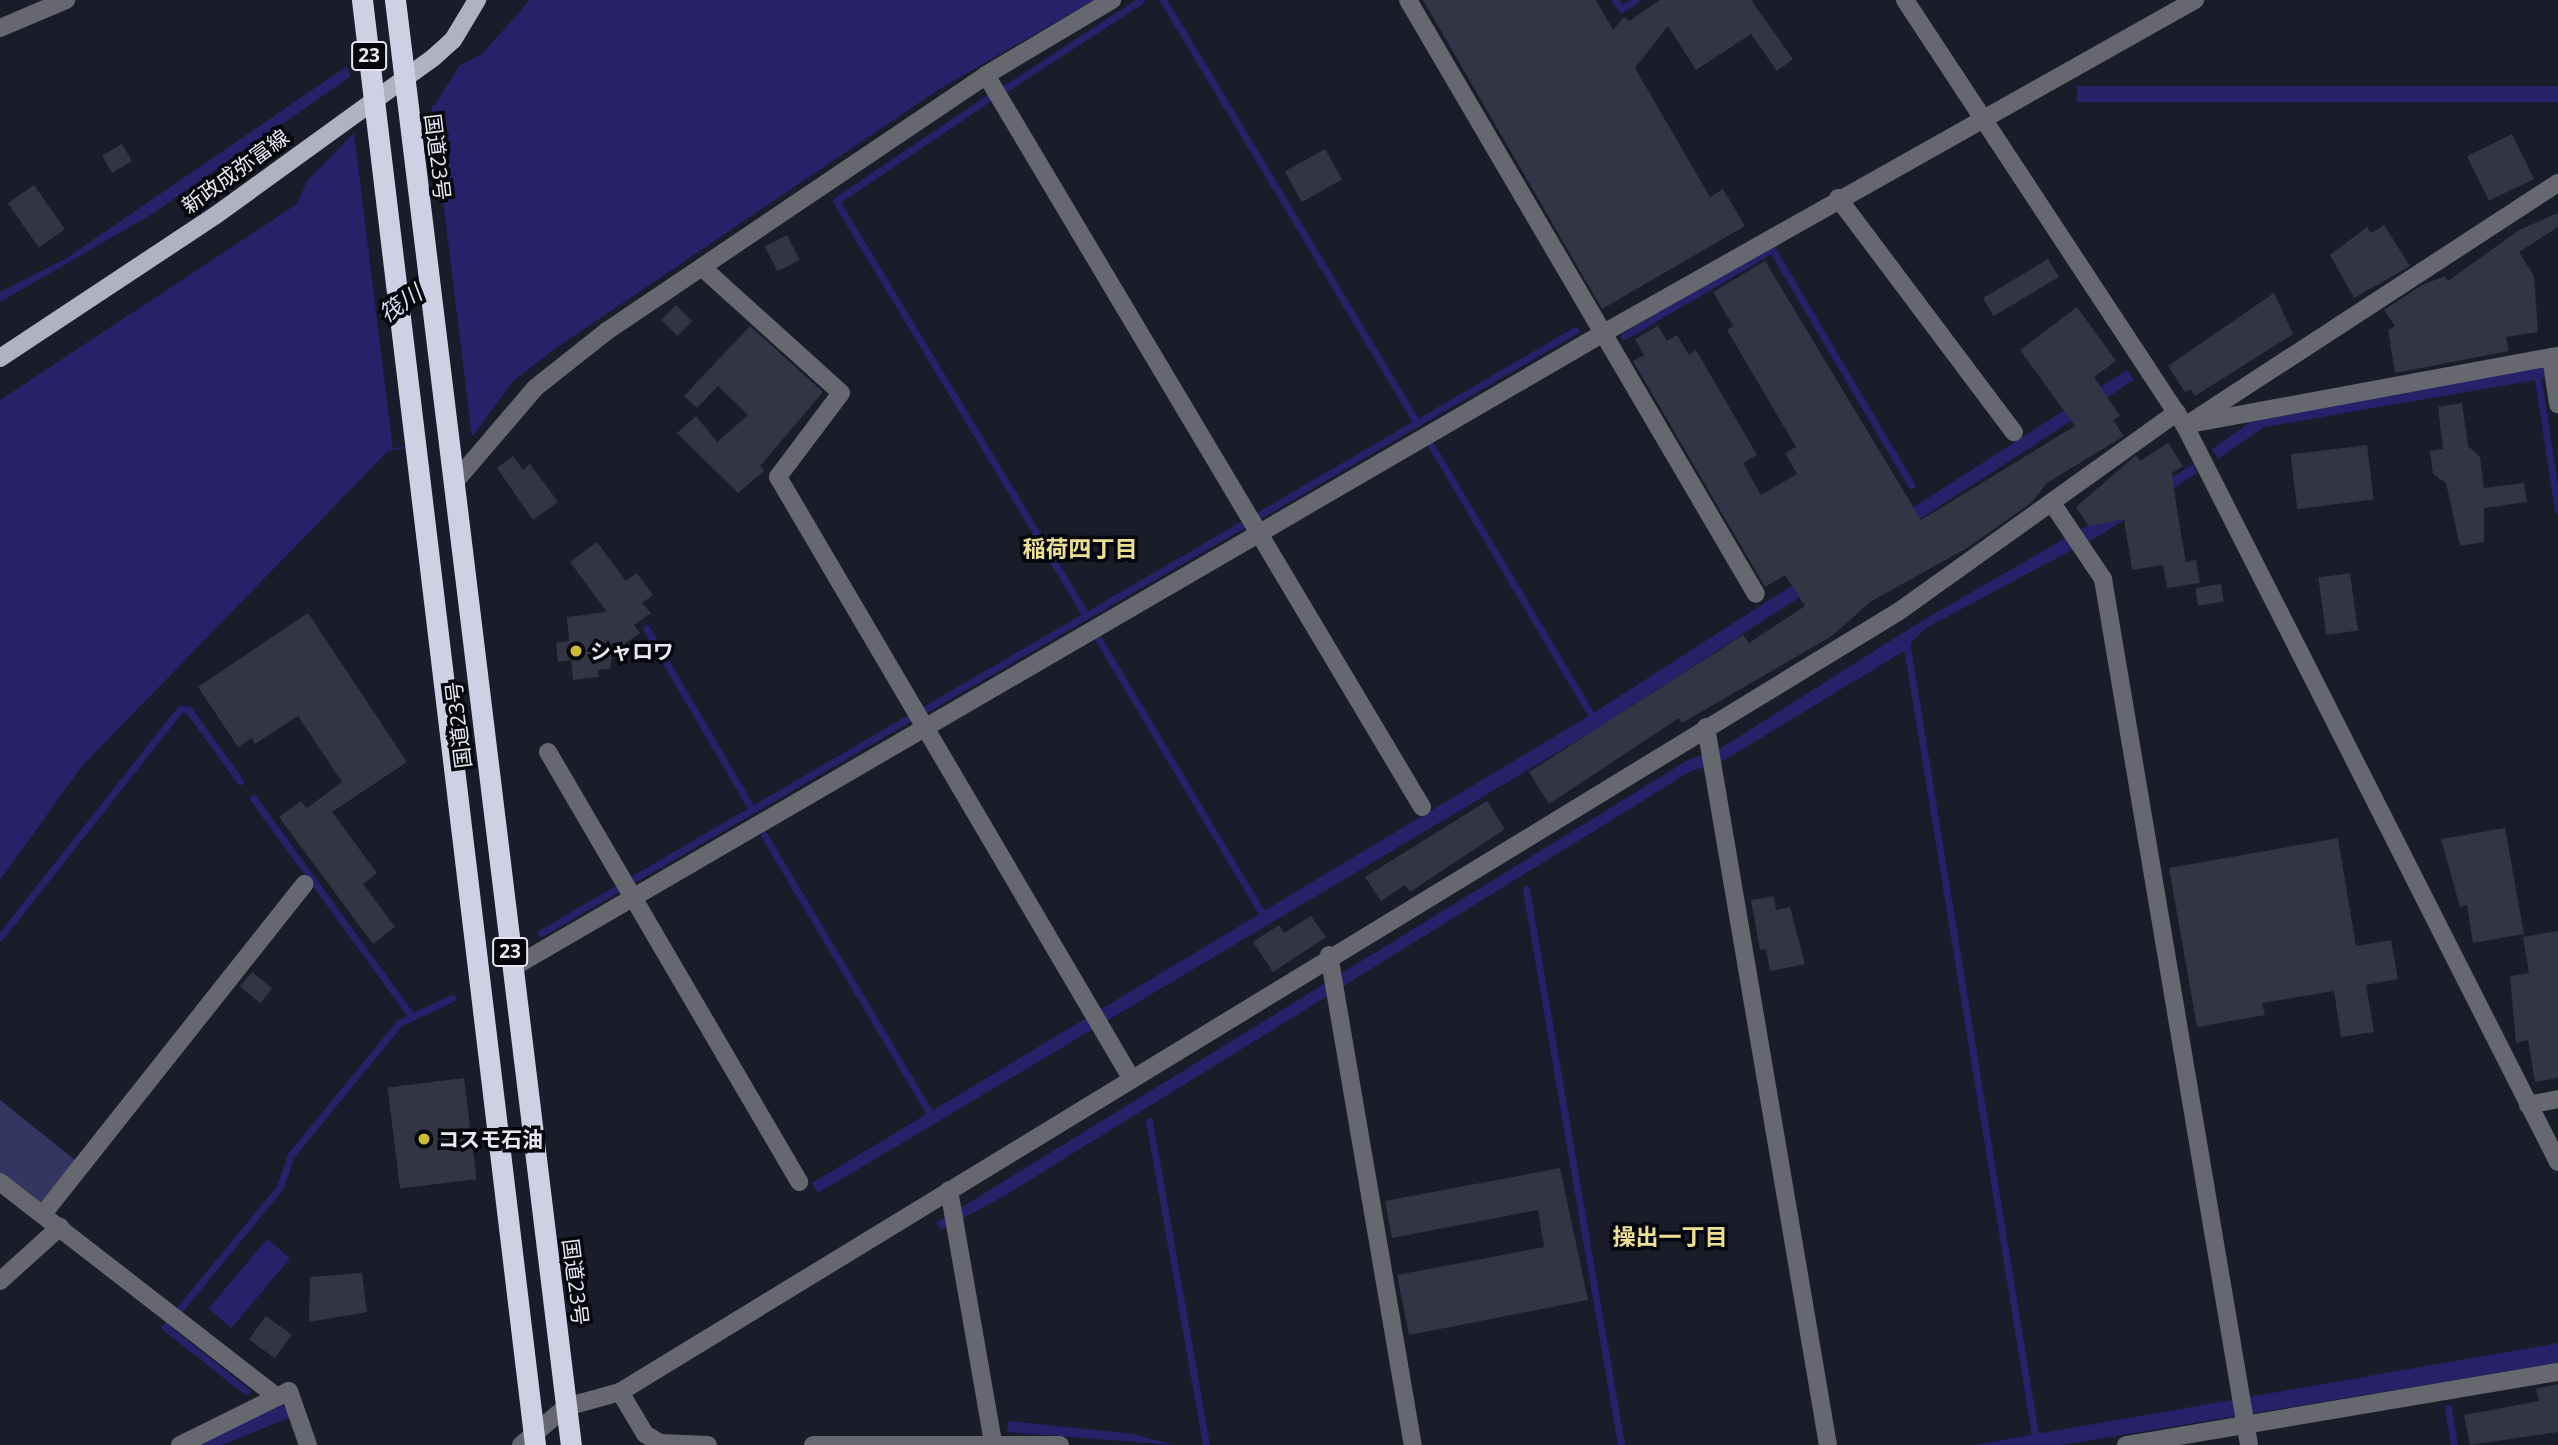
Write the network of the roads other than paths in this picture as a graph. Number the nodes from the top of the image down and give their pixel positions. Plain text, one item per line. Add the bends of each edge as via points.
1 (66, 0) edge
2 (362, 0) edge
3 (395, 0) edge
4 (477, 0) edge
5 (1112, 0) edge
6 (1408, 0) edge
7 (1905, 0) edge
8 (2196, 0) edge
9 (0, 27) edge
10 (986, 75) junction
11 (405, 85) junction
12 (374, 106) junction
13 (1982, 115) junction
14 (2558, 183) edge
15 (1838, 198) junction
16 (705, 270) junction
17 (1600, 335) junction
18 (0, 358) edge
19 (2555, 361) edge
20 (2558, 404) edge
21 (2181, 419) junction
22 (2014, 432) dead end
23 (454, 483) junction
24 (2054, 506) junction
25 (1258, 533) junction
26 (1755, 594) dead end
27 (925, 729) junction
28 (1707, 736) junction
29 (548, 752) dead end
30 (1422, 807) dead end
31 (305, 884) dead end
32 (633, 898) junction
33 (1331, 964) junction
34 (512, 968) junction
35 (1131, 1078) junction
36 (2558, 1099) edge
37 (2528, 1105) junction
38 (2558, 1162) edge
39 (0, 1182) edge
40 (799, 1182) dead end
41 (949, 1190) junction
42 (43, 1214) junction
43 (60, 1227) junction
44 (0, 1281) edge
45 (2558, 1372) edge
46 (620, 1392) junction
47 (277, 1397) junction
48 (566, 1407) junction
49 (2245, 1422) junction
50 (530, 1442) edge
51 (993, 1442) junction
52 (180, 1445) edge
53 (308, 1445) edge
54 (571, 1445) edge
55 (708, 1445) edge
56 (813, 1445) edge
57 (1057, 1445) edge
58 (1413, 1445) edge
59 (1828, 1445) edge
60 (2126, 1445) edge
61 (2249, 1445) edge

1 - 9 street
2 - 12 highway, 国道23号 / 23
3 - 11 highway, 国道23号 / 23
4 - 11 main road, 新政成弥富線 via 453,40
5 - 10 street
6 - 17 street
7 - 13 street
8 - 13 street
10 - 16 street
10 - 25 street
11 - 12 main road, 新政成弥富線
11 - 23 highway, 国道23号 / 23
12 - 18 main road, 新政成弥富線
12 - 50 highway, 国道23号 / 23
13 - 15 street
13 - 21 street
14 - 21 street
15 - 17 street
15 - 22 street
16 - 23 street via 607,331 535,388
16 - 27 street via 841,393 778,477
17 - 25 street
17 - 26 street
19 - 20 street
19 - 21 street
21 - 24 street
21 - 37 street
23 - 34 highway, 国道23号 / 23
24 - 28 street
24 - 49 street via 2104,579
25 - 27 street
25 - 30 street
27 - 32 street
27 - 35 street
28 - 33 street
28 - 59 street
29 - 32 street
31 - 42 street
32 - 34 street
32 - 40 street
33 - 35 street
33 - 58 street
34 - 48 highway, 国道23号 / 23
35 - 41 street
36 - 37 street
37 - 38 street
39 - 42 street
41 - 46 street
41 - 51 street
42 - 43 street
43 - 44 street
43 - 47 street
45 - 49 street
46 - 48 street
46 - 55 street via 645,1434 660,1443
47 - 52 street
47 - 53 street via 289,1391
48 - 50 street
48 - 54 highway, 国道23号 / 23
49 - 60 street
49 - 61 street
51 - 56 street
51 - 57 street

